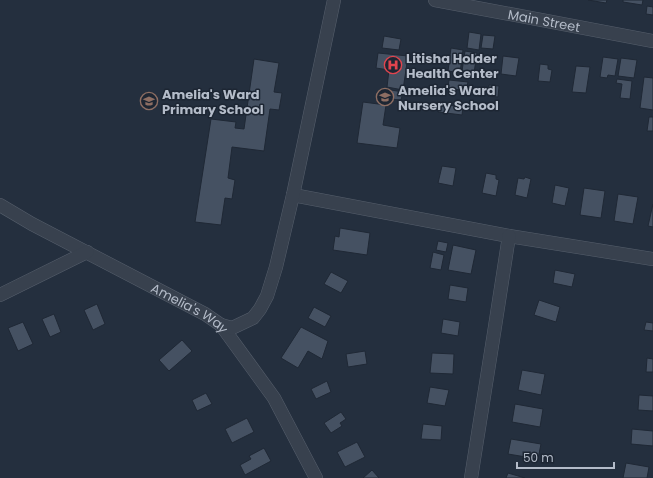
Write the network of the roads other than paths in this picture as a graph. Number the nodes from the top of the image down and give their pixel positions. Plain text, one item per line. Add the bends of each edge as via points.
1 (334, 0) edge
2 (435, 0) edge
3 (653, 41) edge
4 (293, 195) junction
5 (0, 205) edge
6 (508, 236) junction
7 (87, 252) junction
8 (653, 259) edge
9 (0, 295) edge
10 (221, 325) junction
11 (316, 478) edge
12 (471, 478) edge

1 - 4 street
2 - 3 street, Main Street
4 - 6 street
4 - 10 street via 276,267 260,309 253,318 232,328
5 - 7 street, Amelia's Way
6 - 8 street
6 - 12 street
7 - 9 street
7 - 10 street, Amelia's Way via 205,314
10 - 11 street, Amelia's Way via 274,398

